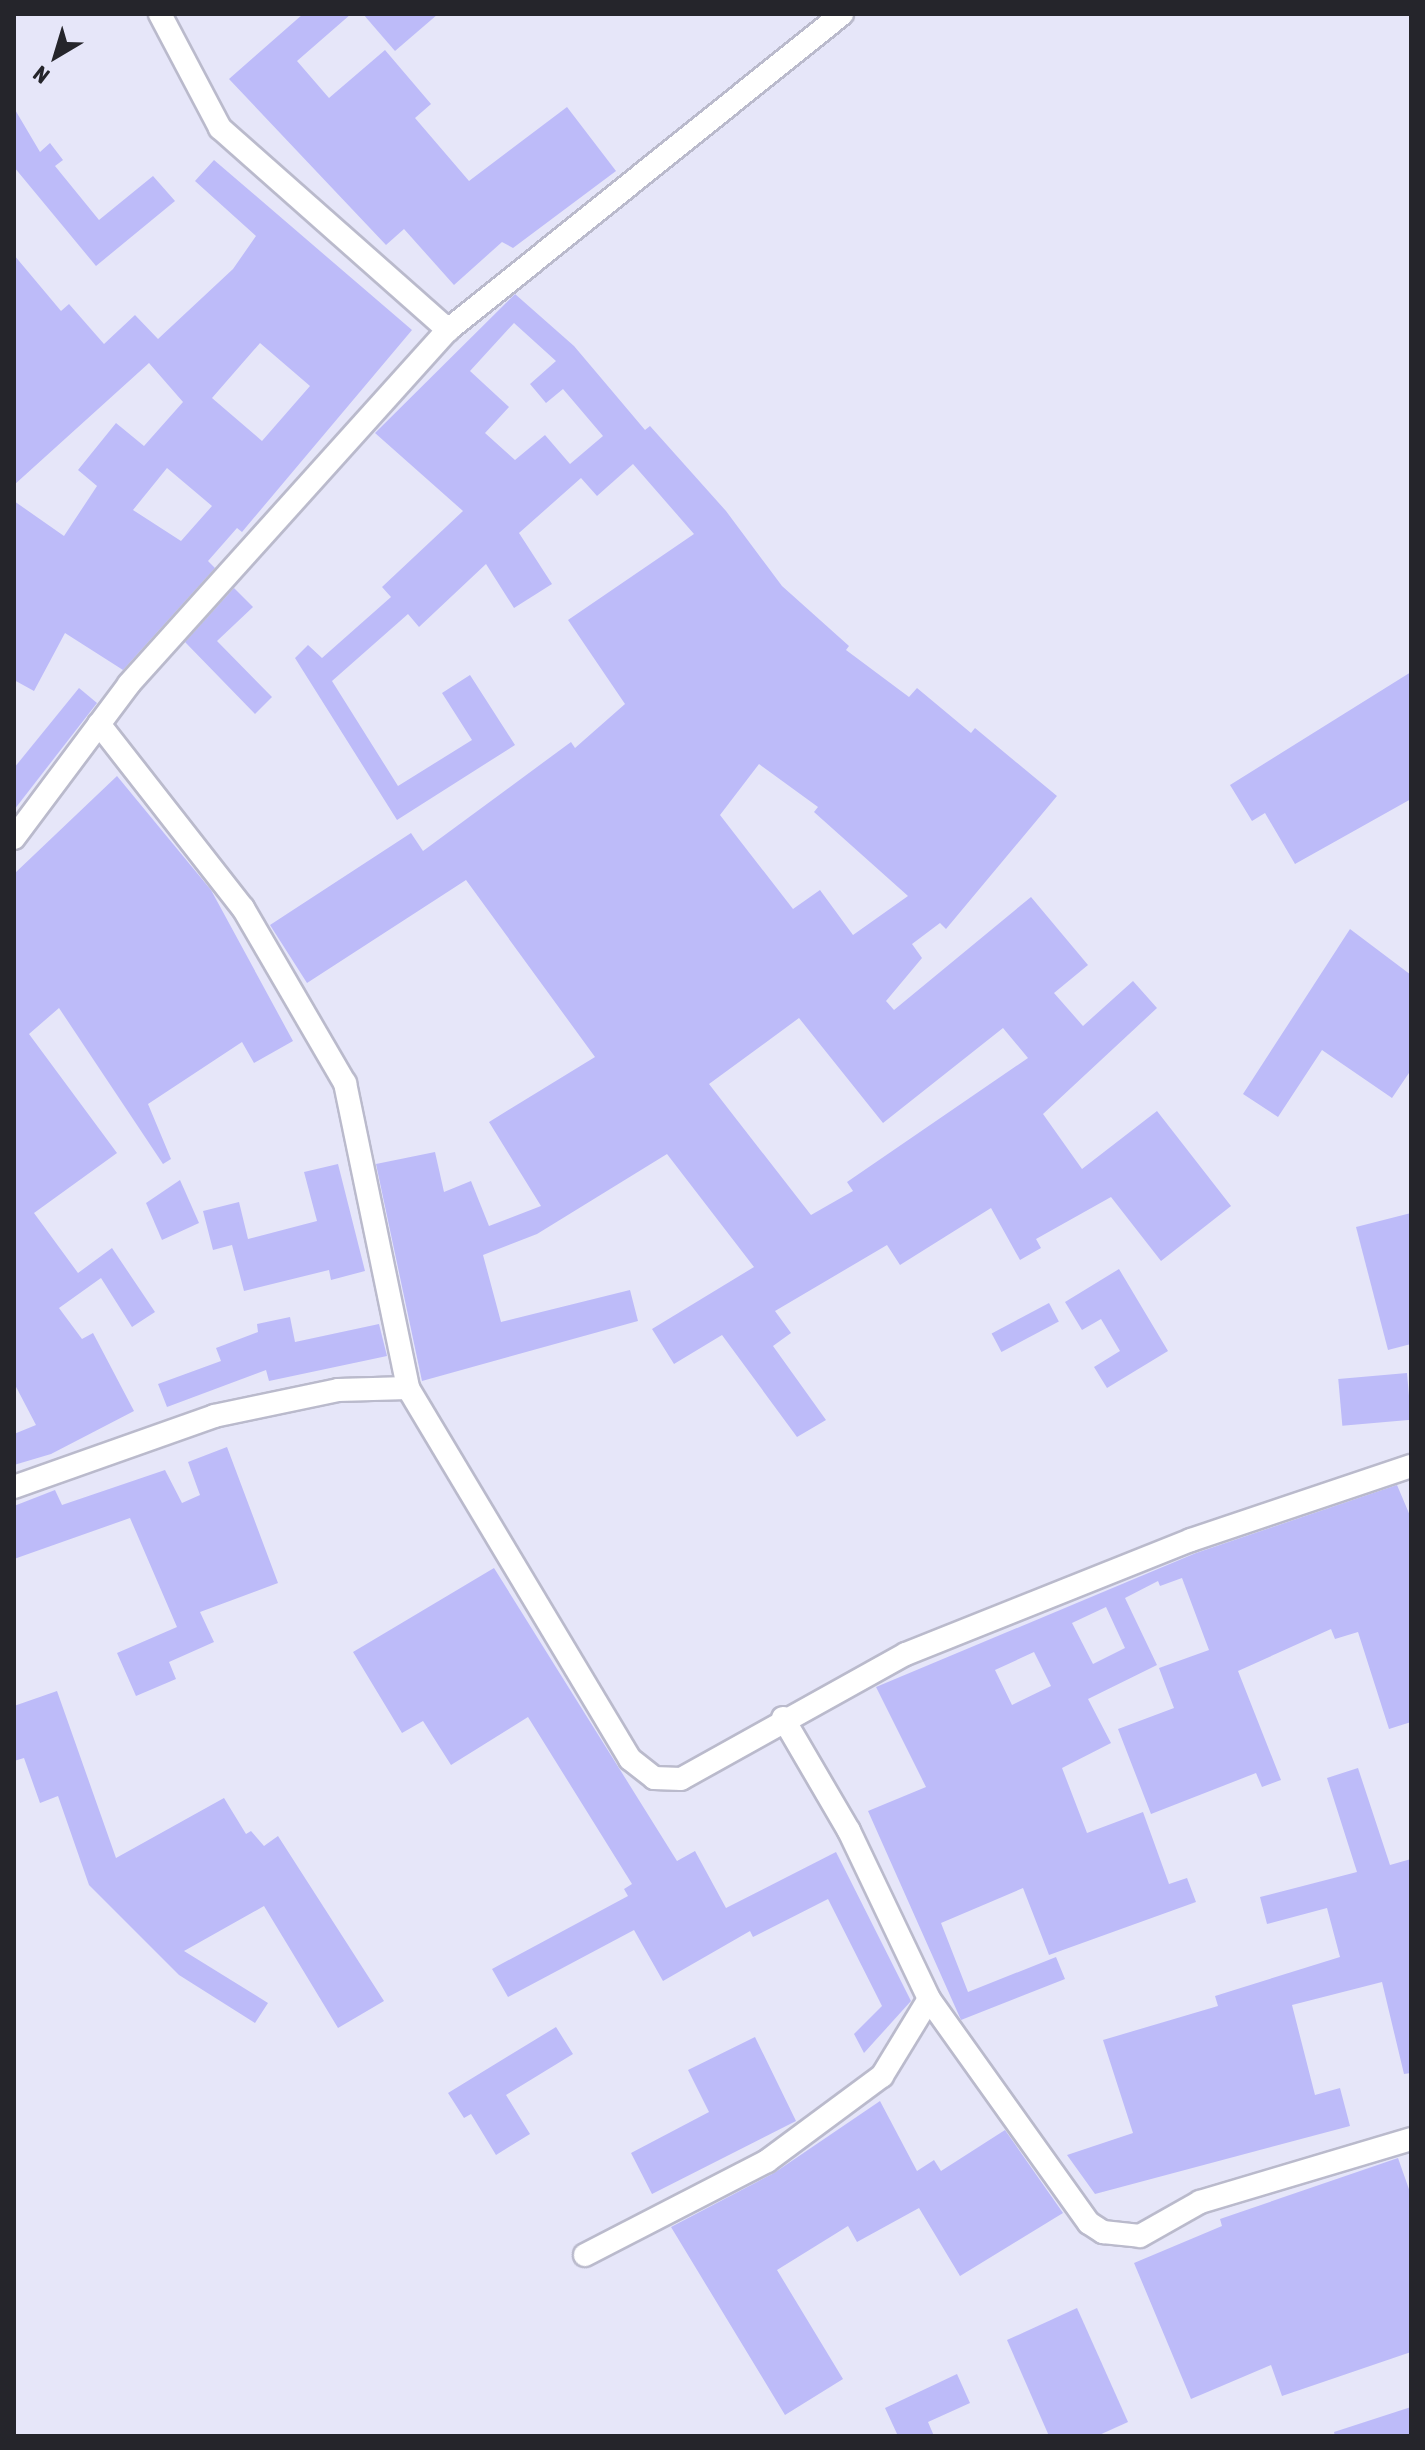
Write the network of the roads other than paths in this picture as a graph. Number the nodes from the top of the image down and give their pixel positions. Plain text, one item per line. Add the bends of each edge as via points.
1 (160, 14) edge
2 (842, 14) edge
3 (448, 330) junction
4 (99, 724) junction
5 (14, 838) edge
6 (408, 1388) junction
7 (1411, 1466) edge
8 (14, 1487) edge
9 (783, 1718) junction
10 (929, 1999) junction
11 (1411, 2139) edge
12 (585, 2255) dead end

1 - 3 street via 220,128
2 - 3 street
3 - 4 street
4 - 5 street
4 - 6 street via 243,908 345,1083
6 - 8 street via 338,1390 214,1416
6 - 9 street via 630,1759 654,1778 681,1779
7 - 9 street via 1191,1540 920,1648
9 - 10 street via 849,1831
10 - 11 street via 1089,2223 1123,2238 1140,2236 1200,2202
10 - 12 street via 882,2076 767,2161

